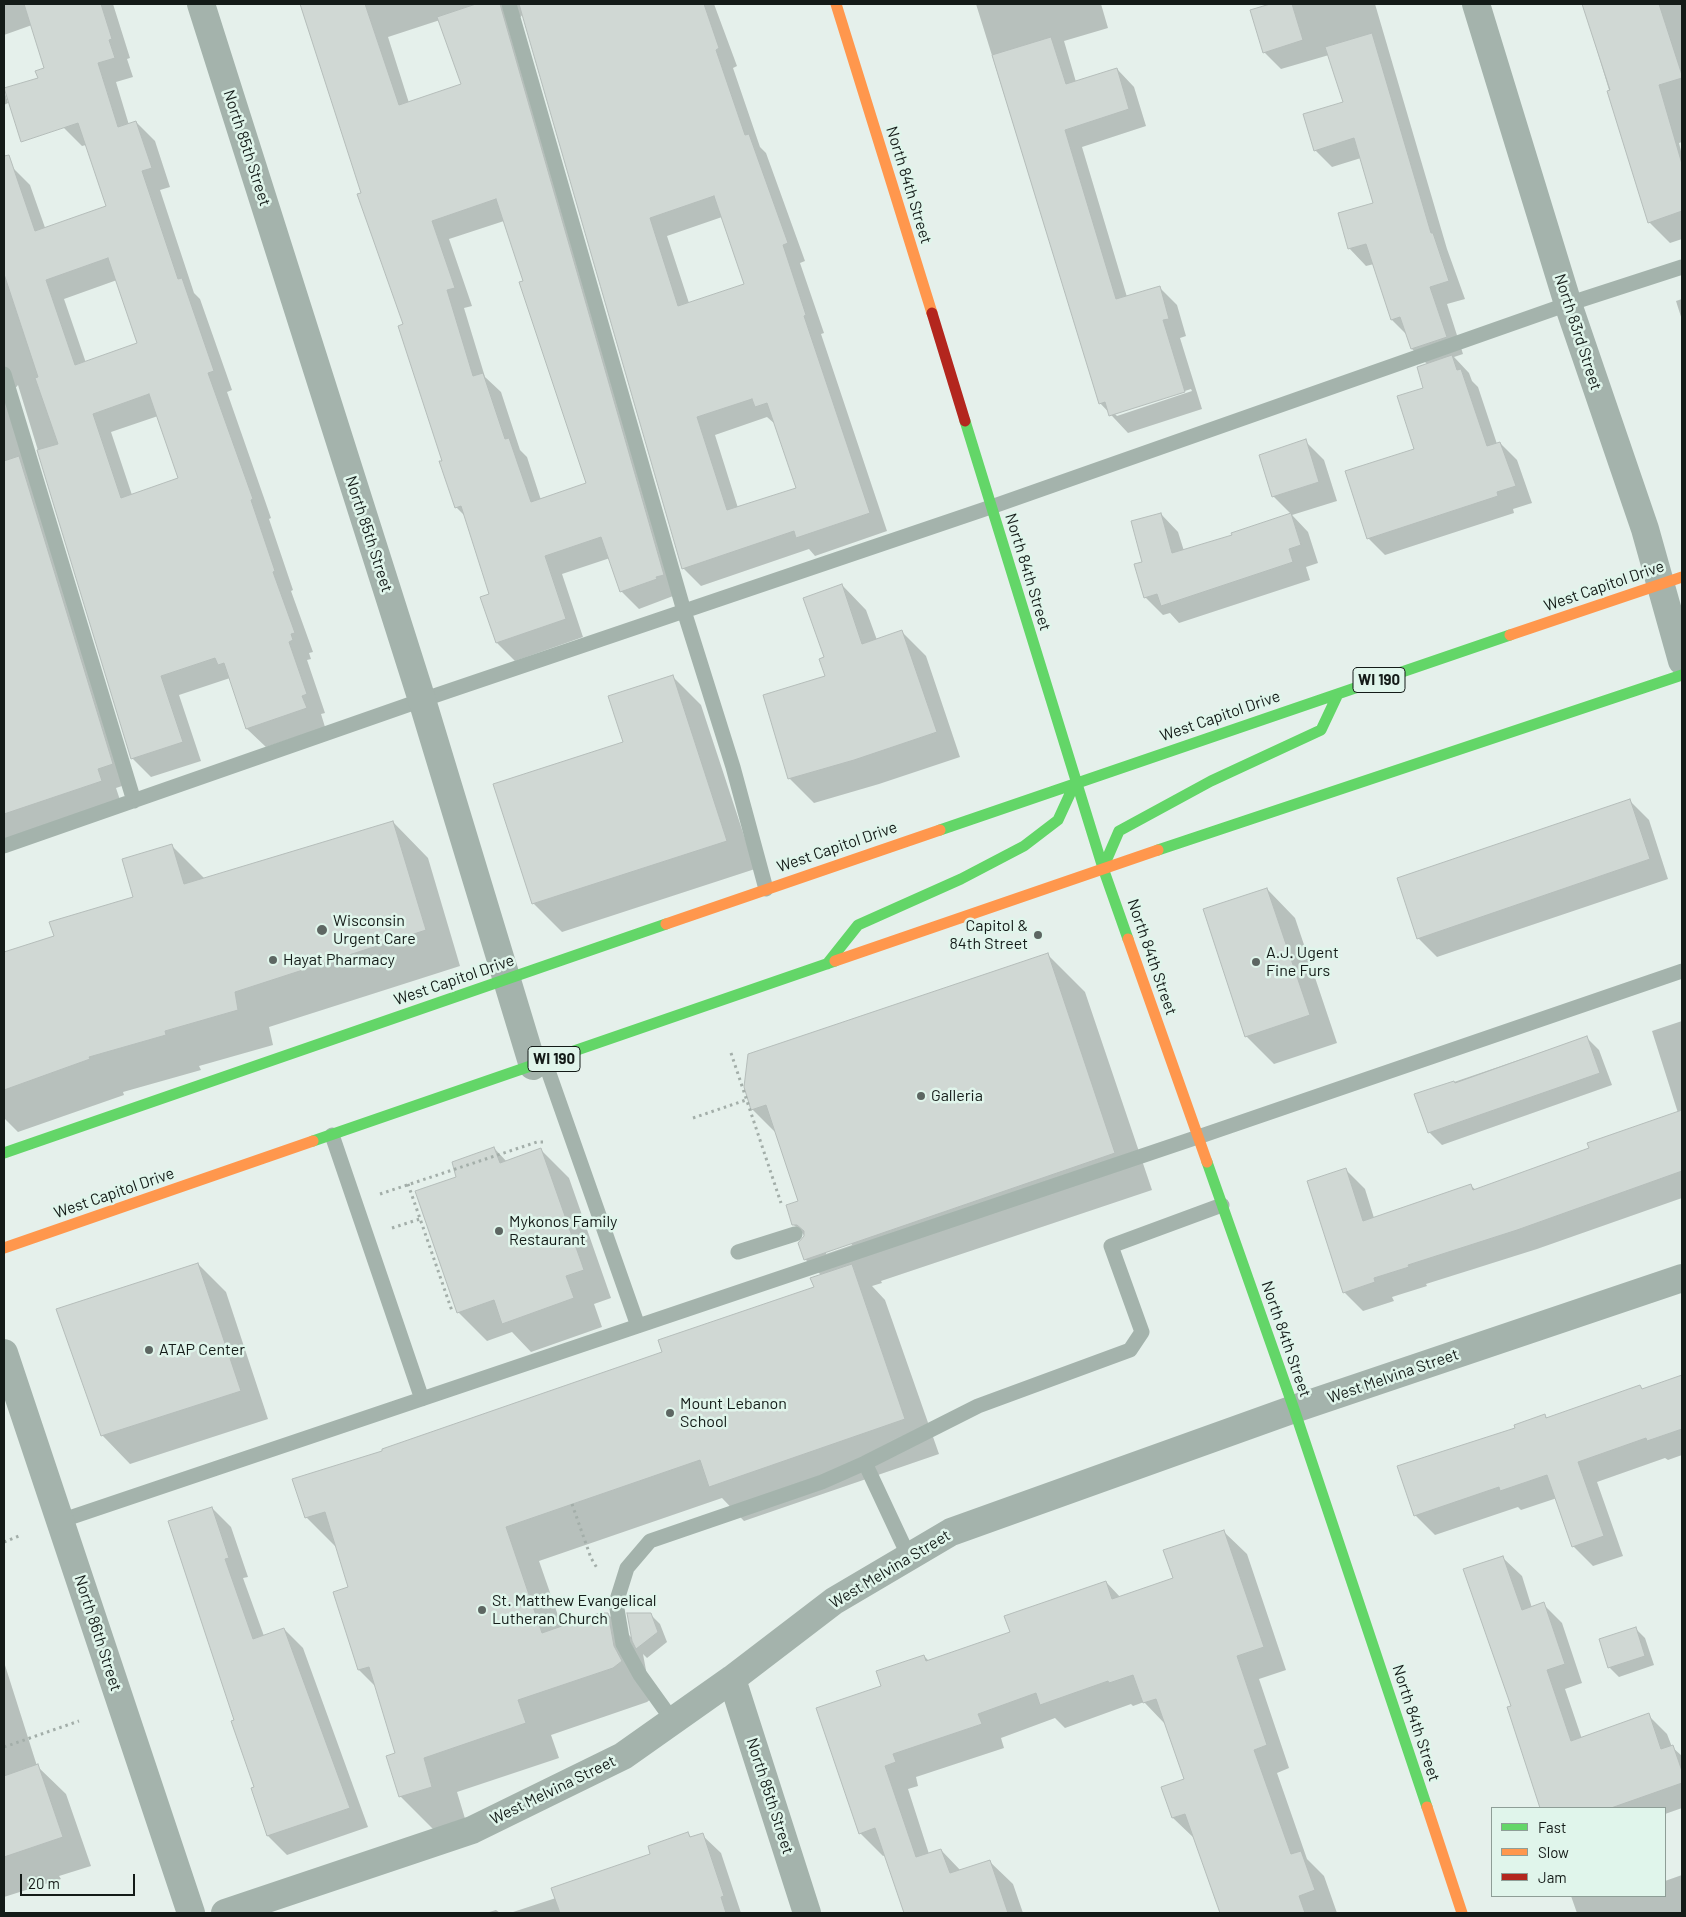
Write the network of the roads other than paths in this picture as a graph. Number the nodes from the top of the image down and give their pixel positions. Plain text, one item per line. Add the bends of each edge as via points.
1 (201, 4) edge
2 (509, 4) edge
3 (836, 4) edge
4 (1476, 4) edge
5 (1682, 268) edge
6 (1568, 304) junction
7 (4, 374) edge
8 (991, 507) junction
9 (1672, 580) edge
10 (684, 611) junction
11 (1682, 661) edge
12 (1682, 675) edge
13 (1338, 694) junction
14 (422, 700) junction
15 (1075, 782) junction
16 (134, 801) junction
17 (4, 846) edge
18 (1103, 868) junction
19 (766, 889) junction
20 (827, 964) junction
21 (1682, 971) edge
22 (506, 979) junction
23 (539, 1064) junction
24 (332, 1135) junction
25 (1198, 1137) junction
26 (4, 1153) edge
27 (1222, 1205) junction
28 (795, 1234) dead end
29 (4, 1248) edge
30 (738, 1252) dead end
31 (1682, 1278) edge
32 (638, 1326) junction
33 (4, 1353) edge
34 (422, 1399) junction
35 (1294, 1409) junction
36 (865, 1463) junction
37 (60, 1521) junction
38 (909, 1556) junction
39 (732, 1679) junction
40 (673, 1721) junction
41 (191, 1913) edge
42 (225, 1913) edge
43 (807, 1913) edge
44 (1462, 1913) edge

1 - 14 street, North 85th Street
2 - 10 lane
3 - 8 main road, North 84th Street
4 - 6 street, North 83rd Street
5 - 6 lane
6 - 8 lane
6 - 9 street, North 83rd Street
7 - 16 lane
8 - 10 lane
8 - 15 main road, North 84th Street
9 - 11 street, North 83rd Street
9 - 13 main road, West Capitol Drive / WI 190
10 - 14 lane
10 - 19 lane via 734,766
12 - 18 main road, West Capitol Drive / WI 190
13 - 15 main road, West Capitol Drive / WI 190
13 - 18 main road via 1321,730 1211,781 1119,831
14 - 16 lane
14 - 22 street, North 85th Street
15 - 18 main road, North 84th Street
15 - 19 main road, West Capitol Drive / WI 190
15 - 20 main road via 1058,820 1024,846 961,879 858,925
16 - 17 lane
18 - 20 main road, West Capitol Drive / WI 190
18 - 25 main road, North 84th Street
19 - 22 main road, West Capitol Drive / WI 190
20 - 23 main road, West Capitol Drive / WI 190
21 - 25 lane
22 - 23 street, North 85th Street
22 - 26 main road, West Capitol Drive / WI 190
23 - 24 main road, West Capitol Drive / WI 190
23 - 32 lane via 574,1143
24 - 29 main road, West Capitol Drive / WI 190
24 - 34 lane
25 - 27 main road, North 84th Street
25 - 32 lane
27 - 35 main road, North 84th Street
27 - 36 lane via 1112,1246 1142,1332 1130,1350 978,1406
28 - 30 lane
31 - 35 street, West Melvina Street
32 - 34 lane
33 - 37 street, North 86th Street
34 - 37 lane
35 - 38 street, West Melvina Street via 950,1532
35 - 44 main road, North 84th Street
36 - 38 lane
36 - 40 lane via 822,1482 650,1541 627,1568 616,1603 623,1644 640,1675
37 - 41 street, North 86th Street
38 - 39 street, West Melvina Street via 834,1601
39 - 40 street, West Melvina Street
39 - 43 street, North 85th Street
40 - 42 street, West Melvina Street via 623,1756 472,1830

